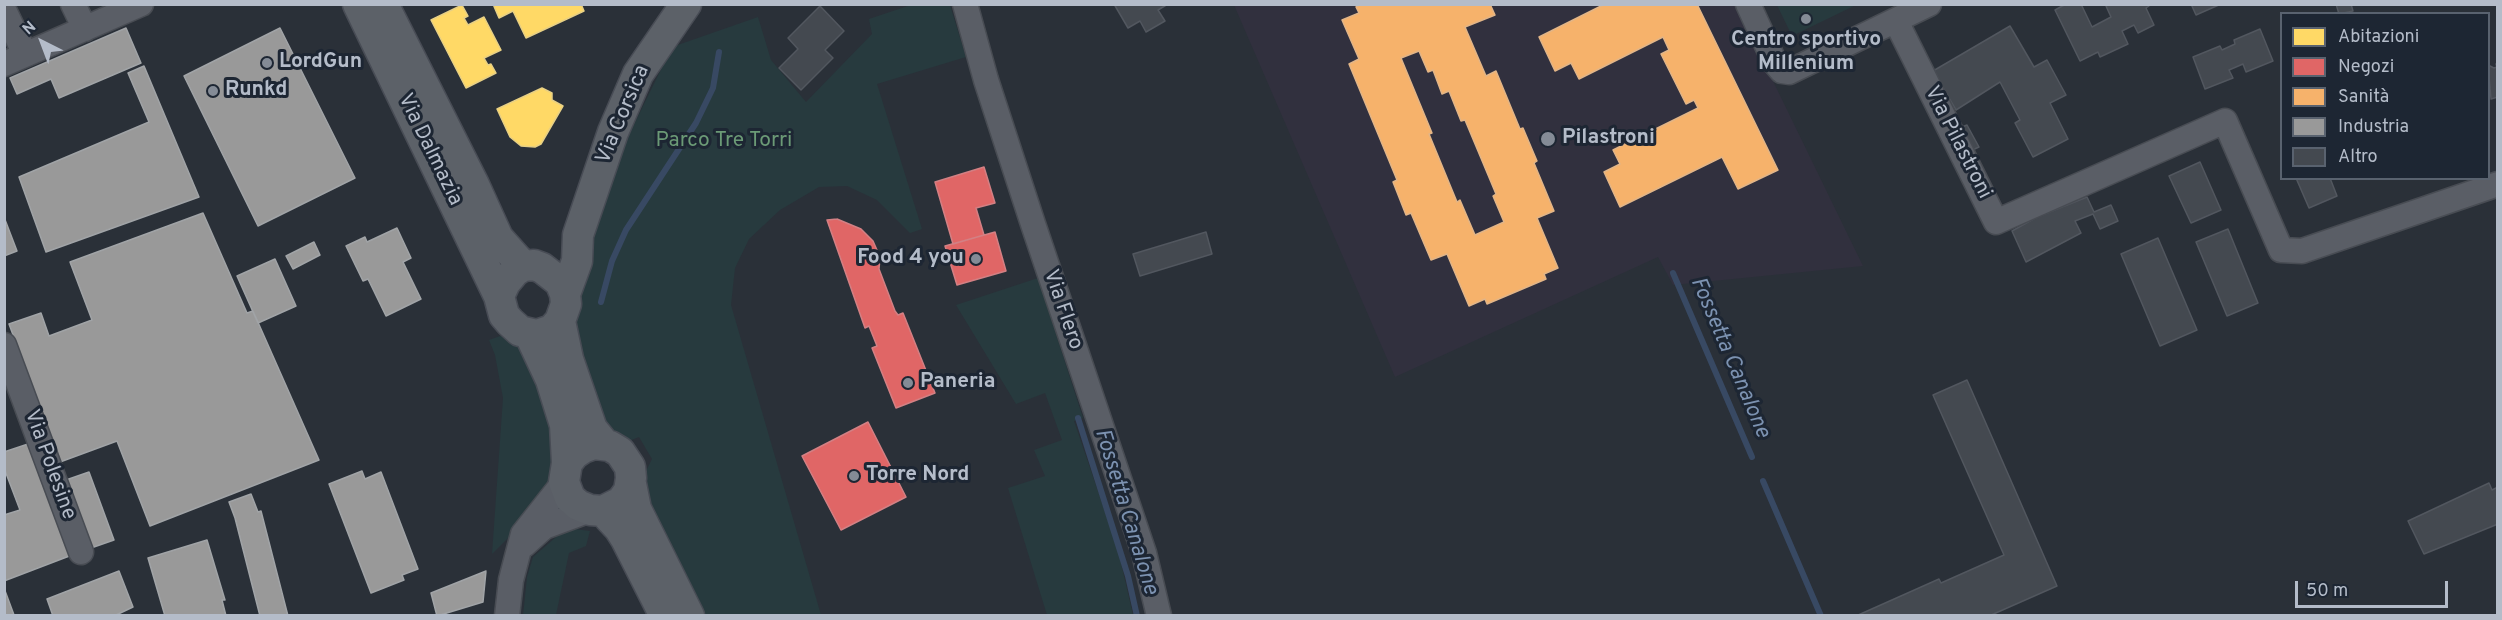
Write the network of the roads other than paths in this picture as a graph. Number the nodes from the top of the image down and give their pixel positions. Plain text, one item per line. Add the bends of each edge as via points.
1 (73, 4) edge
2 (141, 4) edge
3 (358, 4) edge
4 (383, 4) edge
5 (686, 4) edge
6 (965, 4) edge
7 (1748, 4) edge
8 (1929, 4) edge
9 (4, 10) edge
10 (1896, 21) junction
11 (85, 29) junction
12 (15, 59) edge
13 (2498, 184) edge
14 (578, 235) junction
15 (533, 267) junction
16 (499, 296) junction
17 (563, 307) junction
18 (530, 334) junction
19 (4, 345) edge
20 (605, 445) junction
21 (566, 472) junction
22 (631, 484) junction
23 (596, 511) junction
24 (81, 552) dead end
25 (516, 553) junction
26 (507, 615) edge
27 (665, 615) edge
28 (688, 615) edge
29 (1159, 615) edge

1 - 11 street
2 - 11 street
3 - 16 main road, Via Dalmazia
4 - 15 main road, Via Dalmazia via 498,238
5 - 14 main road, Via Corsica via 638,74
6 - 29 street, Via Flero via 986,80 1144,553
7 - 10 street via 1775,63 1789,72
8 - 10 street
9 - 12 street
10 - 13 street, Via Pilastroni via 1996,222 2225,121 2281,250 2302,251
11 - 12 street
14 - 15 main road, Via Corsica
14 - 17 main road, Via Corsica via 577,261
15 - 16 main road, Via Corsica via 505,283
15 - 17 main road via 556,277
16 - 18 main road via 504,315 520,331
17 - 18 main road via 546,333
17 - 20 main road via 568,359 592,429
18 - 21 main road via 551,380 565,425
19 - 24 street, Via Polesine
20 - 21 main road via 594,444 574,454
20 - 22 main road via 620,452 627,461
21 - 23 main road via 570,498 578,506
21 - 25 street via 523,534
22 - 23 main road via 621,502
22 - 28 main road via 636,508
23 - 25 street via 544,527
23 - 27 main road via 619,528
25 - 26 street

